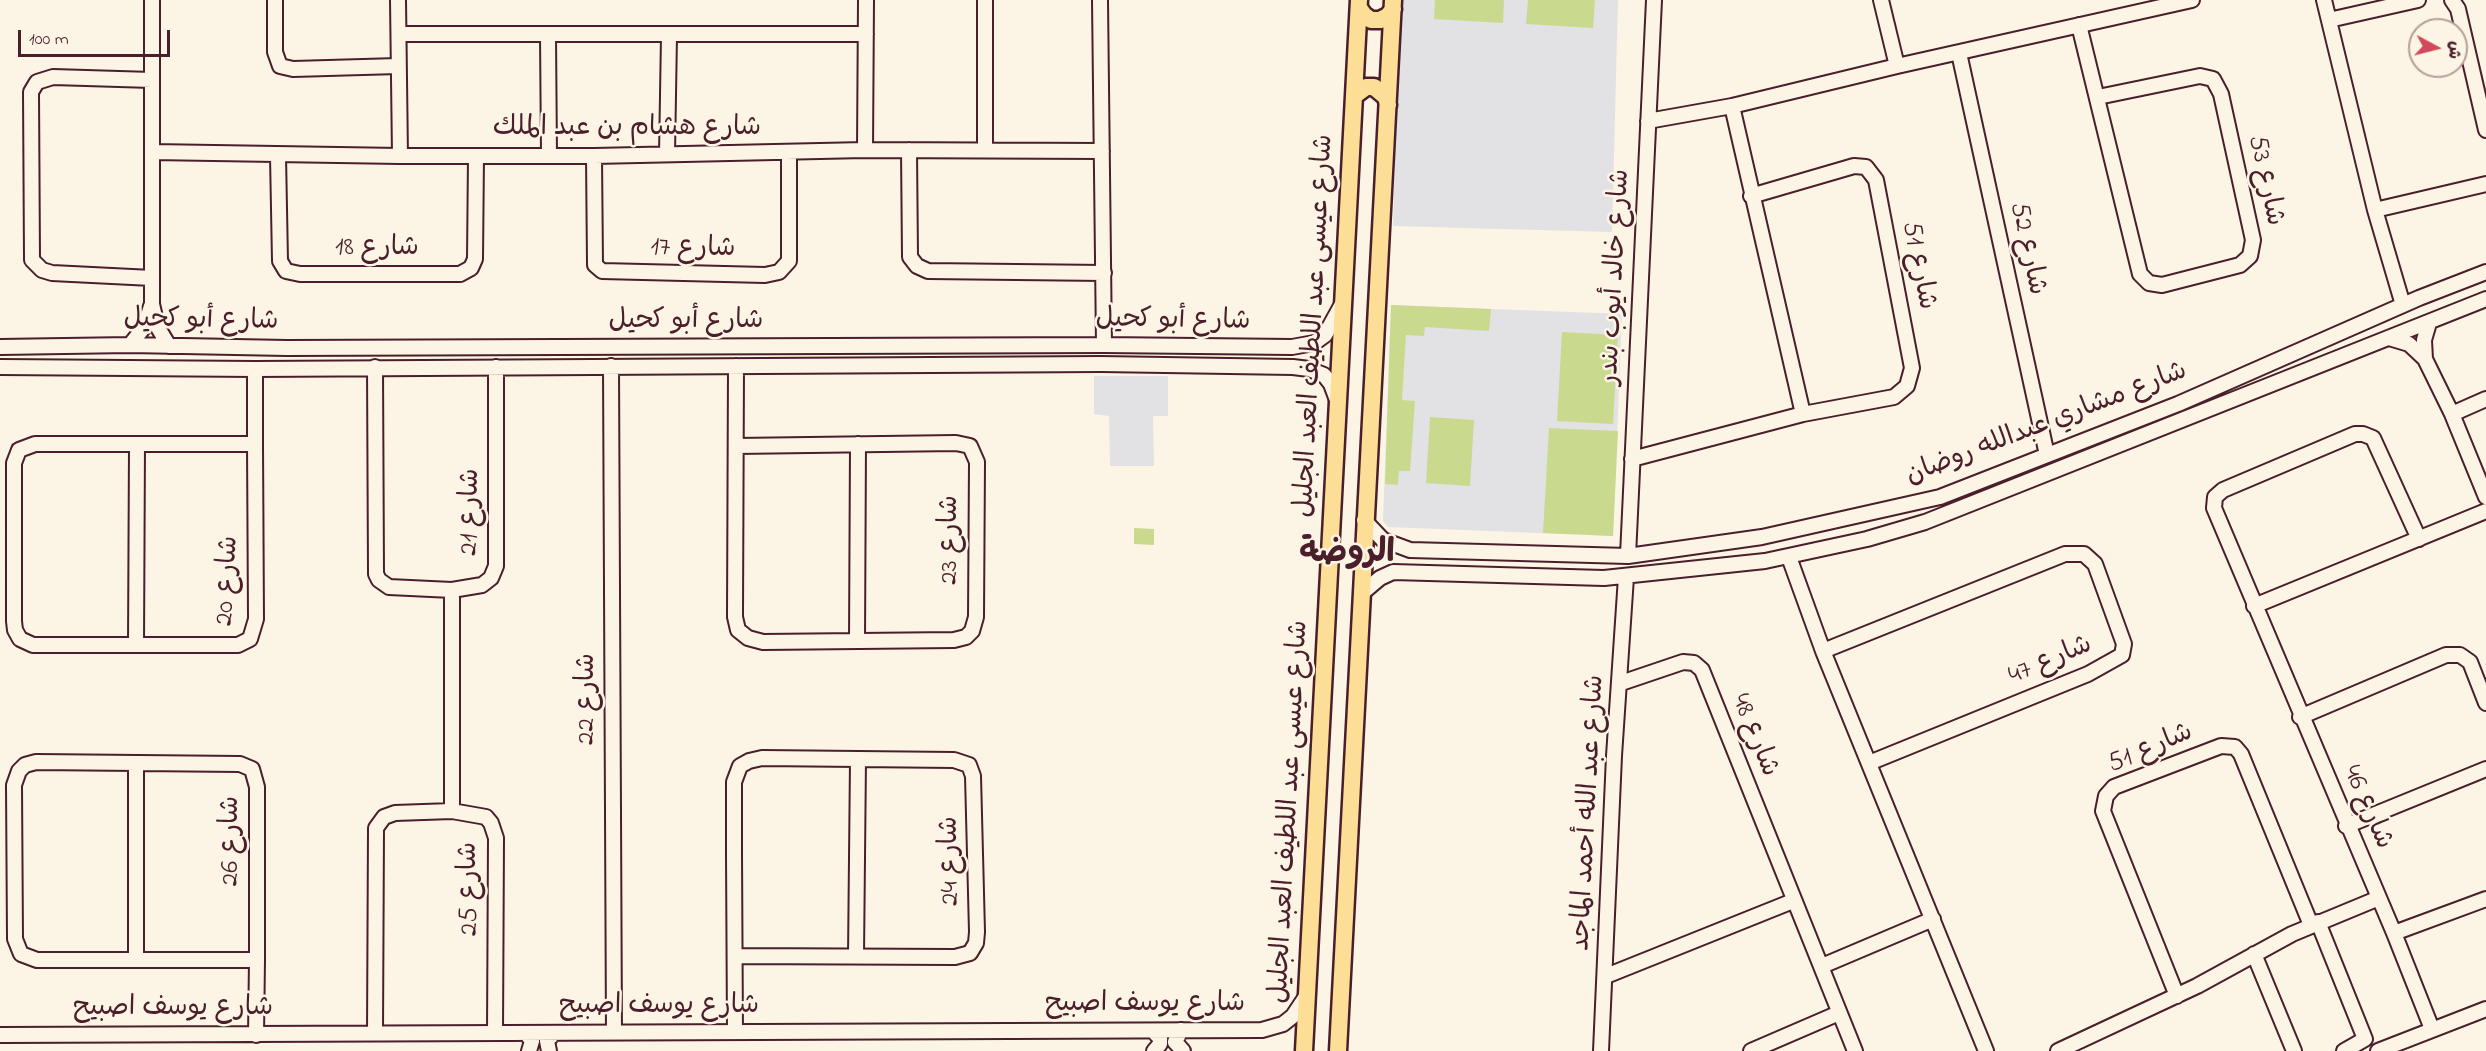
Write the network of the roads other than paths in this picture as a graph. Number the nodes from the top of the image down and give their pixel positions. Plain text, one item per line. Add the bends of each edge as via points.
1 (152, 0) edge
2 (275, 0) edge
3 (398, 0) edge
4 (866, 0) edge
5 (985, 0) edge
6 (1100, 0) edge
7 (1654, 0) edge
8 (1881, 0) edge
9 (2192, 0) edge
10 (2324, 0) edge
11 (2418, 0) edge
12 (2452, 0) edge
13 (1359, 4) edge
14 (1393, 4) edge
15 (2329, 20) junction
16 (2079, 25) junction
17 (399, 34) junction
18 (866, 34) junction
19 (548, 35) junction
20 (669, 36) junction
21 (1959, 53) junction
22 (398, 66) junction
23 (1897, 66) junction
24 (152, 80) junction
25 (1354, 96) junction
26 (2098, 97) junction
27 (1388, 105) junction
28 (1732, 106) junction
29 (1648, 121) junction
30 (2486, 130) edge
31 (865, 150) junction
32 (909, 150) junction
33 (985, 150) junction
34 (1102, 151) junction
35 (152, 152) junction
36 (667, 153) junction
37 (789, 153) junction
38 (278, 156) junction
39 (400, 156) junction
40 (476, 156) junction
41 (549, 156) junction
42 (594, 156) junction
43 (2486, 184) edge
44 (1751, 196) junction
45 (2375, 210) junction
46 (1104, 273) junction
47 (2485, 273) edge
48 (152, 278) junction
49 (1343, 295) junction
50 (2486, 299) edge
51 (152, 304) junction
52 (2403, 305) junction
53 (2429, 323) junction
54 (2389, 338) junction
55 (130, 345) junction
56 (1104, 345) junction
57 (169, 346) junction
58 (850, 346) junction
59 (876, 346) junction
60 (0, 347) edge
61 (529, 347) junction
62 (554, 347) junction
63 (1283, 347) junction
64 (287, 348) junction
65 (311, 348) junction
66 (2425, 359) junction
67 (2274, 361) junction
68 (850, 364) junction
69 (876, 364) junction
70 (554, 366) junction
71 (611, 366) junction
72 (736, 366) junction
73 (1282, 366) junction
74 (0, 367) edge
75 (495, 367) junction
76 (528, 367) junction
77 (290, 368) junction
78 (313, 368) junction
79 (375, 368) junction
80 (255, 369) junction
81 (2232, 380) junction
82 (2277, 384) junction
83 (2239, 399) junction
84 (2486, 399) edge
85 (1338, 407) junction
86 (1803, 414) junction
87 (2452, 414) junction
88 (255, 444) junction
89 (858, 444) junction
90 (137, 445) junction
91 (736, 446) junction
92 (2047, 455) junction
93 (1632, 459) junction
94 (2486, 497) edge
95 (1892, 508) junction
96 (2486, 511) edge
97 (1861, 515) junction
98 (1364, 520) junction
99 (1896, 531) junction
100 (1867, 539) junction
101 (2419, 539) junction
102 (1503, 553) junction
103 (1628, 556) junction
104 (1789, 557) junction
105 (1505, 574) junction
106 (1626, 577) junction
107 (452, 591) junction
108 (1361, 594) junction
109 (2254, 606) junction
110 (857, 641) junction
111 (136, 645) junction
112 (1823, 651) junction
113 (1621, 683) junction
114 (2486, 704) edge
115 (2300, 717) junction
116 (858, 760) junction
117 (136, 763) junction
118 (1869, 763) junction
119 (2486, 769) edge
120 (452, 811) junction
121 (2346, 826) junction
122 (2379, 898) junction
123 (2486, 898) edge
124 (1793, 901) junction
125 (1933, 919) junction
126 (2314, 924) junction
127 (2394, 933) junction
128 (2254, 954) junction
129 (735, 956) junction
130 (856, 956) junction
131 (136, 960) junction
132 (256, 960) junction
133 (1822, 966) junction
134 (1606, 976) junction
135 (2177, 996) junction
136 (1305, 998) junction
137 (2486, 1009) edge
138 (1839, 1012) junction
139 (2432, 1029) junction
140 (1181, 1030) junction
141 (1153, 1031) junction
142 (614, 1032) junction
143 (735, 1032) junction
144 (375, 1033) junction
145 (495, 1033) junction
146 (526, 1033) junction
147 (554, 1033) junction
148 (0, 1035) edge
149 (256, 1035) junction
150 (530, 1051) edge
151 (549, 1051) edge
152 (1154, 1051) edge
153 (1183, 1051) edge
154 (1304, 1051) edge
155 (1338, 1051) edge
156 (1601, 1051) edge
157 (1750, 1051) edge
158 (1855, 1051) edge
159 (1986, 1051) edge
160 (2058, 1051) edge
161 (2294, 1051) edge
162 (2344, 1051) edge
163 (2378, 1051) edge

1 - 24 street
2 - 22 street via 275,52 280,66
3 - 17 street
4 - 18 street
5 - 33 street
6 - 34 street
7 - 29 street, شارع خالد أيوب بندر
8 - 23 street
9 - 16 street
10 - 15 street
11 - 15 street
12 - 30 street via 2458,9
13 - 14 main road via 1371,20 1388,16
13 - 25 main road, شارع عيسى عبد اللطيف العبد الجليل
14 - 27 main road
15 - 45 street
16 - 21 street
16 - 26 street, شارع 53
17 - 19 street
17 - 22 street
18 - 20 street
18 - 31 street
19 - 20 street
19 - 41 street
20 - 36 street
21 - 23 street
21 - 92 street, شارع 52
22 - 39 street
23 - 28 street
24 - 35 street
24 - 48 street via 53,77 37,82 31,92 32,260 52,273
25 - 27 main road via 1366,87 1374,87 1386,97
25 - 49 main road, شارع عيسى عبد اللطيف العبد الجليل
26 - 26 street, شارع 53 via 2140,274 2150,283 2162,285 2240,265 2250,256 2253,240 2221,94 2213,79 2200,76
27 - 98 main road
28 - 29 street
28 - 44 street
29 - 93 street, شارع خالد أيوب بندر
31 - 32 street, شارع هشام بن عبد الملك
31 - 37 street, شارع هشام بن عبد الملك
32 - 33 street, شارع هشام بن عبد الملك
32 - 46 street via 910,258 917,266 928,271
33 - 34 street, شارع هشام بن عبد الملك
34 - 46 street
35 - 38 street, شارع هشام بن عبد الملك
35 - 48 street
36 - 37 street, شارع هشام بن عبد الملك
36 - 42 street, شارع هشام بن عبد الملك
37 - 42 street, شارع 17 via 789,261 779,272 765,275 602,272 595,265
38 - 39 street, شارع هشام بن عبد الملك
38 - 40 street, شارع 18 via 280,261 286,271 300,274 460,274 471,268 475,259
39 - 40 street, شارع هشام بن عبد الملك
40 - 41 street, شارع هشام بن عبد الملك
41 - 42 street, شارع هشام بن عبد الملك
43 - 45 street
44 - 86 street
44 - 86 street, شارع 51 via 1854,166 1866,167 1876,180 1912,368 1907,386 1894,397
45 - 52 street
46 - 56 street
47 - 52 street, شارع مشاري عبدالله روضان
48 - 51 street
49 - 63 street, شارع أبو كحيل via 1337,317 1325,335 1307,345
49 - 85 main road, شارع عيسى عبد اللطيف العبد الجليل
50 - 53 street, شارع مشاري عبدالله روضان
51 - 55 street via 145,326
51 - 57 street
52 - 67 street, شارع مشاري عبدالله روضان
53 - 54 street, شارع مشاري عبدالله روضان
53 - 66 street via 2424,340
54 - 66 street via 2409,344
54 - 82 street, شارع مشاري عبدالله روضان
55 - 57 street, شارع أبو كحيل
55 - 60 street, شارع أبو كحيل
56 - 59 street, شارع أبو كحيل
56 - 63 street, شارع أبو كحيل
57 - 64 street, شارع أبو كحيل
58 - 59 street, شارع أبو كحيل
58 - 62 street, شارع أبو كحيل
58 - 68 street via 856,353
59 - 69 street via 872,353
61 - 62 street, شارع أبو كحيل
61 - 65 street, شارع أبو كحيل
61 - 76 street via 534,358
62 - 70 street via 548,354
63 - 73 street via 1287,357
64 - 65 street, شارع أبو كحيل
64 - 77 street via 296,355
65 - 78 street via 306,359
66 - 87 street
67 - 81 street, شارع مشاري عبدالله روضان
67 - 82 street via 2262,370 2261,380
68 - 69 street, شارع أبو كحيل
68 - 72 street, شارع أبو كحيل
69 - 73 street, شارع أبو كحيل
70 - 71 street, شارع أبو كحيل
70 - 76 street, شارع أبو كحيل
71 - 72 street, شارع أبو كحيل
71 - 142 street, شارع 22
72 - 91 street, شارع 23
73 - 85 street, شارع أبو كحيل via 1324,375 1334,390
74 - 80 street, شارع أبو كحيل
75 - 76 street, شارع أبو كحيل
75 - 79 street, شارع أبو كحيل
75 - 107 street, شارع 21 via 496,566 491,578 482,585
77 - 78 street, شارع أبو كحيل
77 - 80 street, شارع أبو كحيل
78 - 79 street, شارع أبو كحيل
79 - 107 street, شارع 21 via 375,574 389,586
80 - 88 street, شارع 20
81 - 83 street via 2240,388
81 - 92 street, شارع مشاري عبدالله روضان
82 - 83 street, شارع مشاري عبدالله روضان
83 - 99 street, شارع مشاري عبدالله روضان
84 - 87 street
85 - 136 main road, شارع عيسى عبد اللطيف العبد الجليل
86 - 93 street, شارع 51
87 - 94 street
88 - 90 street, شارع 20
88 - 111 street, شارع 20 via 253,637 238,645
89 - 91 street, شارع 23
89 - 110 street
89 - 110 street, شارع 23 via 961,443 973,449 977,462 976,616 972,631 954,640
90 - 111 street
90 - 111 street, شارع 20 via 31,445 19,450 14,463 16,634 30,645
91 - 110 street, شارع 23 via 738,630 759,642
92 - 95 street, شارع مشاري عبدالله روضان via 1940,497
93 - 103 street, شارع خالد أيوب بندر
95 - 97 street, شارع مشاري عبدالله روضان
95 - 99 street via 1887,518
96 - 101 street
97 - 100 street via 1875,525
97 - 103 street, شارع مشاري عبدالله روضان via 1762,537
98 - 102 street, شارع مشاري عبدالله روضان via 1375,533 1410,550
98 - 108 main road
99 - 100 street, شارع مشاري عبدالله روضان
100 - 104 street, شارع مشاري عبدالله روضان
101 - 109 street
101 - 109 street, شارع 46 via 2373,438 2355,434 2223,490 2215,497 2214,508
102 - 103 street, شارع مشاري عبدالله روضان
102 - 105 street via 1496,562
104 - 106 street, شارع مشاري عبدالله روضان
104 - 112 street
105 - 106 street, شارع مشاري عبدالله روضان
105 - 108 street, شارع مشاري عبدالله روضان via 1393,572
106 - 113 street, شارع عبد الله أحمد الماجد
107 - 120 street
108 - 155 main road
109 - 115 street, شارع 46
112 - 118 street
112 - 118 street, شارع 47 via 2065,554 2084,554 2095,564 2124,644 2122,656 2088,674
113 - 124 street, شارع 48 via 1683,662 1694,663 1702,670
113 - 134 street, شارع عبد الله أحمد الماجد via 1614,756
114 - 115 street via 2470,662 2460,655 2446,655
115 - 121 street, شارع 46
116 - 129 street, شارع 24 via 755,759 737,770
116 - 130 street
116 - 130 street, شارع 24 via 954,760 970,767 977,932 974,948 964,956
117 - 131 street
117 - 131 street, شارع 26 via 33,763 19,771 14,785 15,939 19,951 37,960
117 - 132 street, شارع 26 via 240,764 254,772
118 - 125 street
119 - 121 street
120 - 144 street, شارع 25 via 395,813 384,817 376,828
120 - 145 street, شارع 25 via 486,817 496,838
121 - 122 street, شارع 46
122 - 126 street
122 - 127 street, شارع 46
123 - 127 street
124 - 133 street, شارع 48
124 - 134 street
125 - 133 street
125 - 159 street
126 - 128 street
126 - 135 street, شارع 51 via 2235,747 2221,746 2114,787 2106,796 2103,811
126 - 162 street via 2365,1039
127 - 139 street, شارع 46
128 - 135 street
128 - 161 street
129 - 130 street, شارع 24
129 - 143 street, شارع 24
131 - 132 street, شارع 26
132 - 149 street, شارع 26
133 - 138 street, شارع 48
134 - 156 street, شارع عبد الله أحمد الماجد
135 - 160 street
136 - 140 street, شارع يوسف اصبيح via 1293,1016 1274,1028
136 - 154 main road, شارع عيسى عبد اللطيف العبد الجليل
137 - 139 street
138 - 157 street
138 - 158 street, شارع 48
139 - 163 street
140 - 141 street, شارع يوسف اصبيح
140 - 153 street via 1175,1042
141 - 143 street, شارع يوسف اصبيح
141 - 152 street via 1160,1038
142 - 143 street, شارع يوسف اصبيح
142 - 147 street, شارع يوسف اصبيح
144 - 145 street, شارع يوسف اصبيح
144 - 149 street, شارع يوسف اصبيح
145 - 146 street, شارع يوسف اصبيح
146 - 147 street, شارع يوسف اصبيح
146 - 150 street via 532,1041
147 - 151 street via 547,1041
148 - 149 street, شارع يوسف اصبيح

